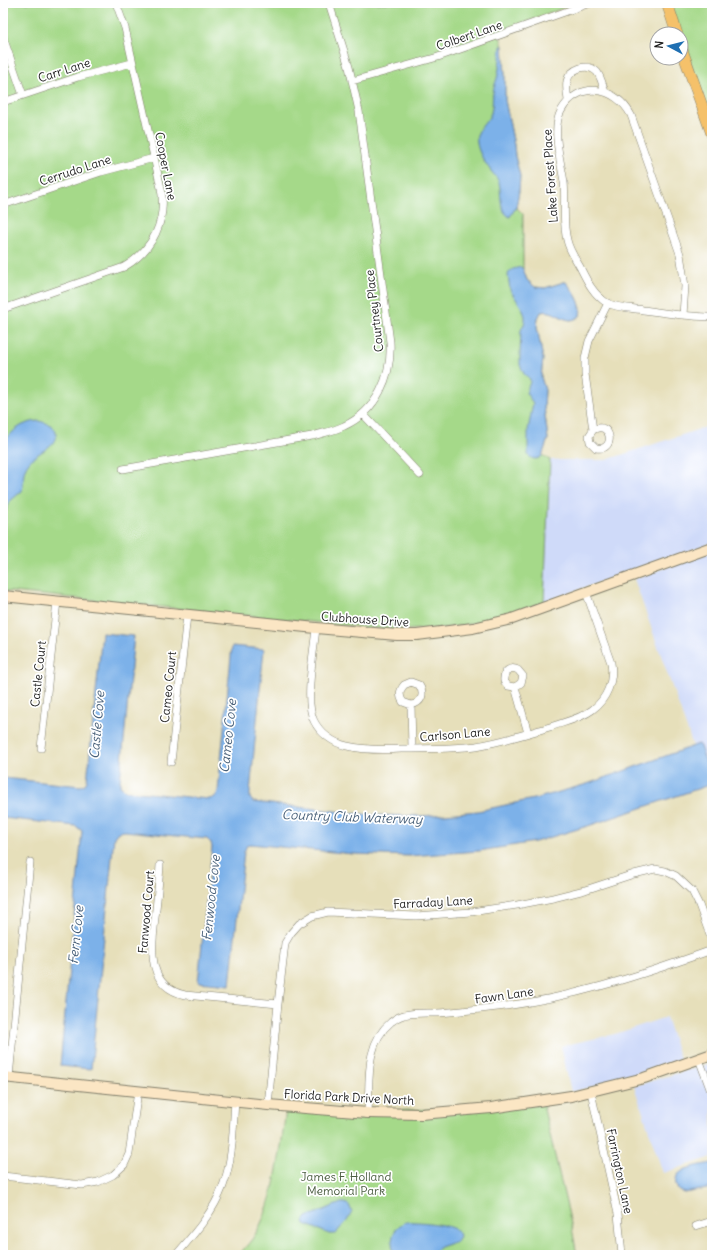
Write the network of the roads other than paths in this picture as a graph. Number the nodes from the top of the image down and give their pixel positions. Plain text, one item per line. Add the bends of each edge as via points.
1 (116, 3) edge
2 (329, 3) edge
3 (590, 3) edge
4 (667, 3) edge
5 (674, 26) edge
6 (3, 37) edge
7 (132, 63) junction
8 (688, 66) edge
9 (352, 81) junction
10 (605, 92) junction
11 (23, 95) junction
12 (568, 100) junction
13 (3, 102) edge
14 (712, 134) edge
15 (154, 158) junction
16 (3, 205) edge
17 (608, 303) junction
18 (3, 309) edge
19 (683, 315) junction
20 (712, 317) edge
21 (363, 414) junction
22 (593, 430) dead end
23 (123, 469) dead end
24 (420, 475) dead end
25 (712, 547) edge
26 (586, 592) junction
27 (3, 596) edge
28 (57, 601) junction
29 (186, 615) junction
30 (316, 628) junction
31 (515, 687) dead end
32 (411, 705) dead end
33 (528, 733) junction
34 (41, 748) dead end
35 (412, 749) junction
36 (171, 762) dead end
37 (30, 862) dead end
38 (160, 865) dead end
39 (712, 940) edge
40 (712, 950) edge
41 (278, 1004) junction
42 (712, 1054) edge
43 (700, 1059) junction
44 (6, 1077) edge
45 (138, 1091) junction
46 (591, 1092) junction
47 (712, 1094) edge
48 (236, 1101) junction
49 (268, 1105) junction
50 (368, 1113) junction
51 (3, 1176) edge
52 (712, 1221) edge
53 (696, 1226) dead end
54 (176, 1255) edge
55 (622, 1255) edge

1 - 7 street, Cooper Lane via 123,21
2 - 9 street, Courtney Place
3 - 9 street, Colbert Lane via 438,57
4 - 5 main road
6 - 11 street
7 - 11 street, Carr Lane
7 - 15 street, Cooper Lane
8 - 14 main road
9 - 21 street, Courtney Place via 361,124 391,350 385,380
10 - 12 street via 585,92
10 - 12 street via 598,73 591,68 581,68 572,72 567,80
10 - 19 street via 620,99 628,108 680,254 684,272
11 - 13 street, Carr Lane
12 - 17 street, Lake Forest Place via 560,113 557,128 565,189 567,240 589,285
15 - 16 street, Cerrudo Lane via 101,172
15 - 18 street, Cooper Lane via 162,193 162,215 154,238 141,255 117,270
17 - 19 street, Lake Forest Place
17 - 22 street via 589,341 585,358
19 - 20 street, Lake Forest Place
21 - 23 street, Courtney Place via 344,427 321,434
21 - 24 street
25 - 26 street, Clubhouse Drive
26 - 30 street, Clubhouse Drive via 512,618 447,632 397,635
26 - 33 street, Carlson Lane via 611,663 612,674 608,691 587,714
27 - 28 street, Clubhouse Drive
28 - 29 street, Clubhouse Drive
28 - 34 street, Castle Court
29 - 30 street, Clubhouse Drive
29 - 36 street, Cameo Court
30 - 35 street, Carlson Lane via 309,703 319,728 331,739 346,746
31 - 33 street
32 - 35 street
33 - 35 street, Carlson Lane via 477,746
37 - 44 street
38 - 41 street, Fanwood Court via 152,947 153,963 160,980 173,991 185,995
39 - 41 street, Farraday Lane via 692,891 672,874 655,869 553,898 471,912 416,916 322,913 303,921 288,938 284,949
40 - 50 street, Fawn Lane via 630,978 556,998 508,1006 399,1017 384,1029 372,1050
41 - 49 street, Farraday Lane
42 - 43 street, Florida Park Drive North
43 - 46 street, Florida Park Drive North
43 - 47 street
44 - 45 street, Florida Park Drive North
45 - 48 street, Florida Park Drive North
45 - 51 street via 130,1154 124,1165 113,1175 98,1182 82,1185
46 - 50 street, Florida Park Drive North via 521,1105 454,1112
46 - 55 street, Farrington Lane via 618,1214
48 - 49 street, Florida Park Drive North
48 - 54 street via 229,1160 223,1186 206,1218
49 - 50 street, Florida Park Drive North
52 - 53 street

